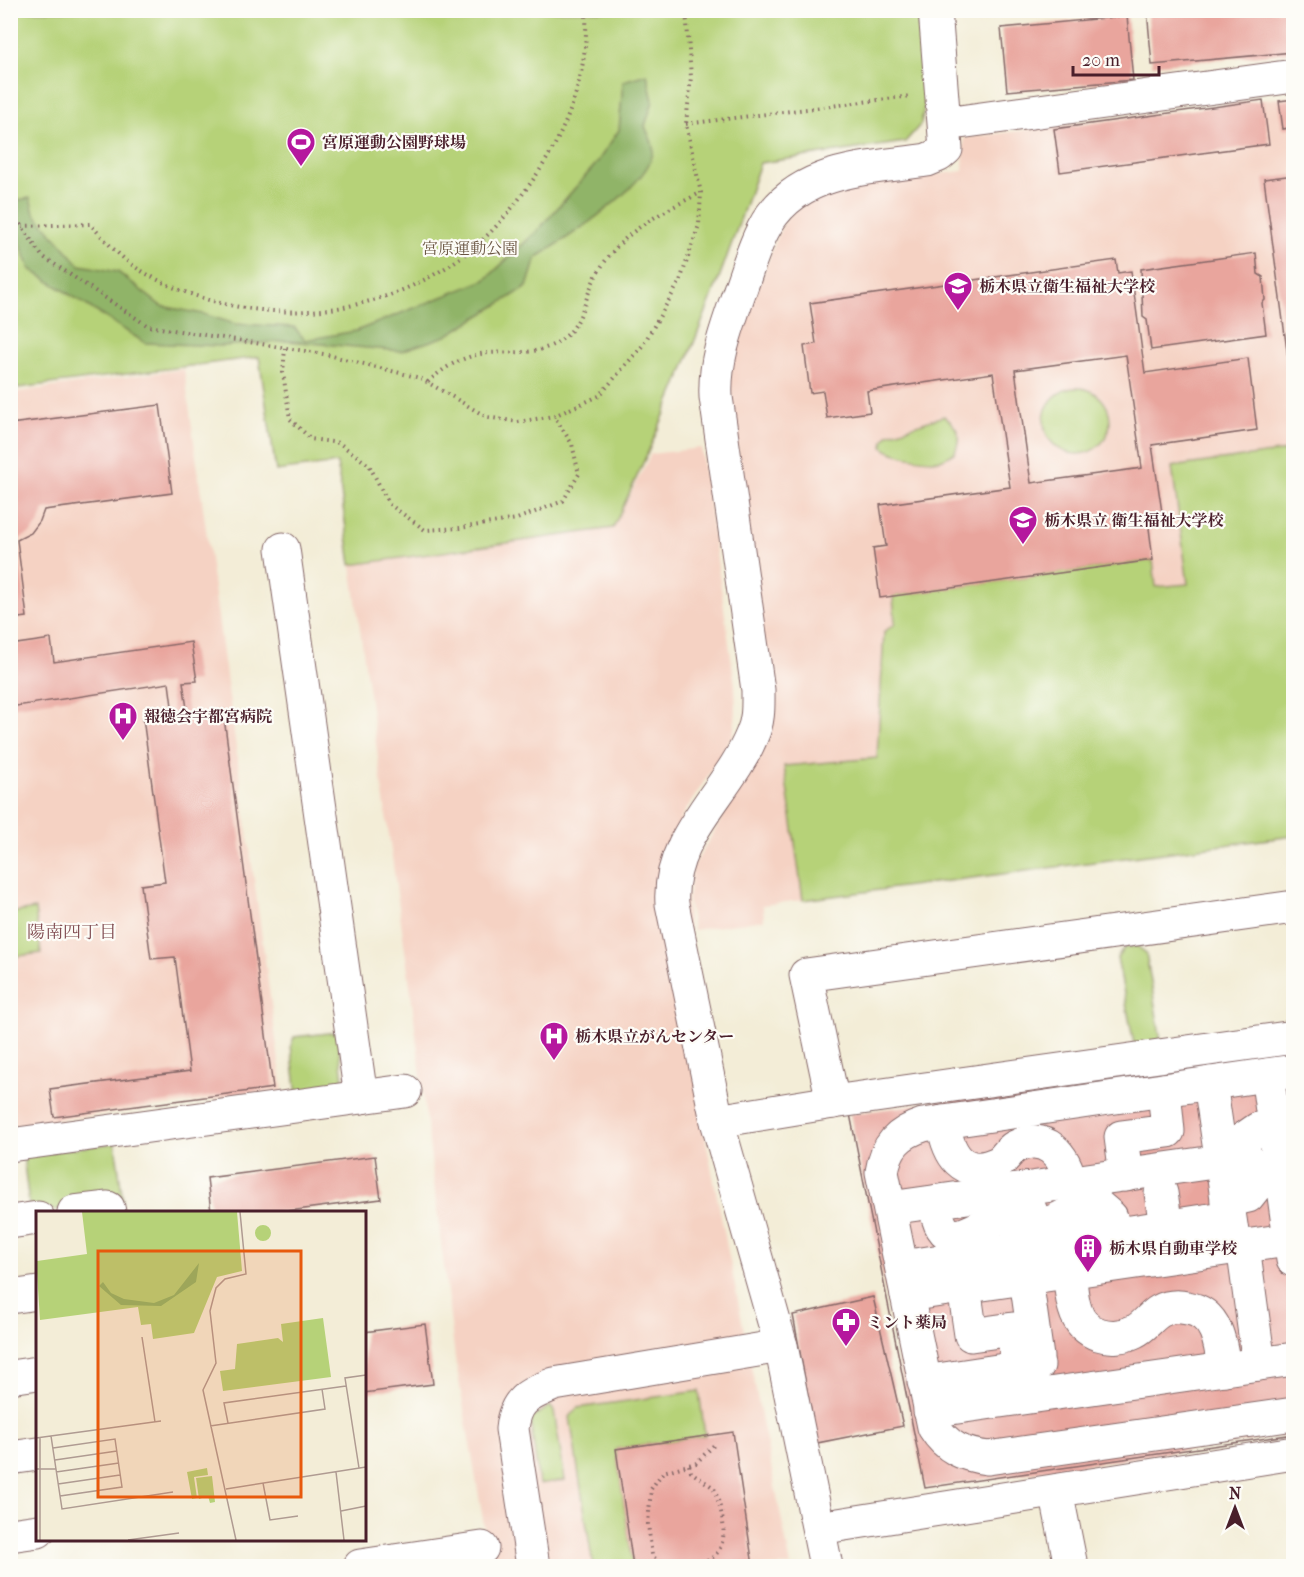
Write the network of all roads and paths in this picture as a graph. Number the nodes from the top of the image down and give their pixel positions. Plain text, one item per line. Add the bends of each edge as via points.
1 (586, 10) edge
2 (686, 10) edge
3 (939, 11) edge
4 (1293, 76) edge
5 (944, 109) junction
6 (686, 124) junction
7 (701, 193) junction
8 (10, 209) edge
9 (22, 226) junction
10 (285, 348) junction
11 (428, 382) junction
12 (554, 416) junction
13 (283, 549) dead end
14 (1293, 907) edge
15 (1293, 1037) edge
16 (1280, 1073) edge
17 (1210, 1083) junction
18 (1164, 1090) junction
19 (405, 1091) dead end
20 (361, 1097) junction
21 (833, 1102) junction
22 (1280, 1120) edge
23 (717, 1121) junction
24 (943, 1122) junction
25 (10, 1146) edge
26 (1221, 1161) junction
27 (1126, 1175) junction
28 (1070, 1183) junction
29 (1025, 1189) junction
30 (1161, 1192) dead end
31 (935, 1202) junction
32 (890, 1208) junction
33 (82, 1211) edge
34 (109, 1211) edge
35 (36, 1218) edge
36 (10, 1222) edge
37 (1166, 1227) junction
38 (1233, 1228) junction
39 (1115, 1234) junction
40 (1292, 1246) edge
41 (1025, 1264) junction
42 (1069, 1272) junction
43 (904, 1281) junction
44 (964, 1287) junction
45 (36, 1293) edge
46 (10, 1297) edge
47 (781, 1346) junction
48 (1293, 1359) edge
49 (1259, 1364) junction
50 (1224, 1369) junction
51 (36, 1373) edge
52 (1033, 1376) junction
53 (10, 1377) edge
54 (927, 1396) junction
55 (1293, 1414) edge
56 (714, 1445) dead end
57 (1293, 1453) edge
58 (36, 1454) edge
59 (10, 1458) edge
60 (689, 1465) junction
61 (1056, 1491) junction
62 (819, 1528) junction
63 (36, 1531) edge
64 (10, 1535) edge
65 (482, 1548) dead end
66 (360, 1566) edge
67 (532, 1566) edge
68 (665, 1566) edge
69 (692, 1566) edge
70 (826, 1566) edge
71 (1071, 1566) edge

1 - 9 path via 584,63 572,108 536,176 494,229 468,252 398,292 360,305 321,311 284,312 234,305 201,298 138,270 90,224
2 - 6 path via 691,77
3 - 5 street
4 - 5 street
5 - 6 path
5 - 23 street via 947,146 939,155 829,175 801,188 785,201 759,238 720,350 716,397 758,690 758,715 751,738 682,850 672,889
6 - 7 path
7 - 11 path via 646,220 615,246 594,278 582,313 567,335 540,352 486,353 445,366
7 - 12 path via 699,225 680,281 643,345 599,396
8 - 9 path
9 - 10 path via 42,256 148,326
10 - 11 path via 324,354
10 - 12 path via 283,373 290,419 311,439 339,443 369,465 388,504 425,530 517,519 563,501 579,474 572,444
11 - 12 path via 487,417 518,422
13 - 20 street
14 - 21 street via 806,975
15 - 21 street
16 - 17 street
16 - 22 street
17 - 18 street
17 - 26 street
18 - 24 street
18 - 27 street via 1168,1131 1121,1137
19 - 20 street
20 - 25 street
21 - 23 street
22 - 38 street via 1245,1138 1243,1151 1256,1170 1256,1186
22 - 40 street
23 - 47 street
24 - 28 street via 951,1153 961,1163 985,1168 1000,1161 1013,1148 1031,1141 1044,1143 1063,1159
24 - 32 street via 909,1129 893,1141 882,1172
26 - 27 street
26 - 38 street
27 - 28 street
28 - 29 street
29 - 31 street
29 - 39 street via 1029,1211 1043,1223 1054,1223 1081,1206 1097,1205 1111,1216
30 - 37 street
31 - 32 street
31 - 41 street via 939,1223 952,1235 962,1236 989,1220 1005,1219 1019,1230
32 - 43 street
33 - 34 street
35 - 36 street
37 - 38 street
37 - 39 street
38 - 40 street
38 - 42 street
38 - 49 street via 1260,1306
39 - 41 street
41 - 42 street
41 - 43 street
41 - 44 street
41 - 52 street
42 - 50 street via 1075,1310 1084,1325 1100,1336 1119,1337 1136,1331 1161,1311 1176,1306 1195,1309 1209,1318 1218,1334
43 - 44 street
43 - 54 street
44 - 52 street via 971,1335 1013,1329
45 - 46 street
47 - 62 street
47 - 67 street via 554,1384 521,1402 514,1413 512,1430
48 - 49 street
49 - 50 street
50 - 52 street
51 - 53 street
52 - 54 street
52 - 54 street via 974,1364
54 - 55 street via 934,1427 951,1447 969,1456 988,1458
56 - 60 path
57 - 61 street
58 - 59 street
60 - 68 path via 663,1472 651,1489 648,1524 652,1556
60 - 69 path via 692,1472 714,1488 724,1532 720,1553 707,1564
61 - 62 street
61 - 71 street
62 - 70 street
63 - 64 street
65 - 66 street

